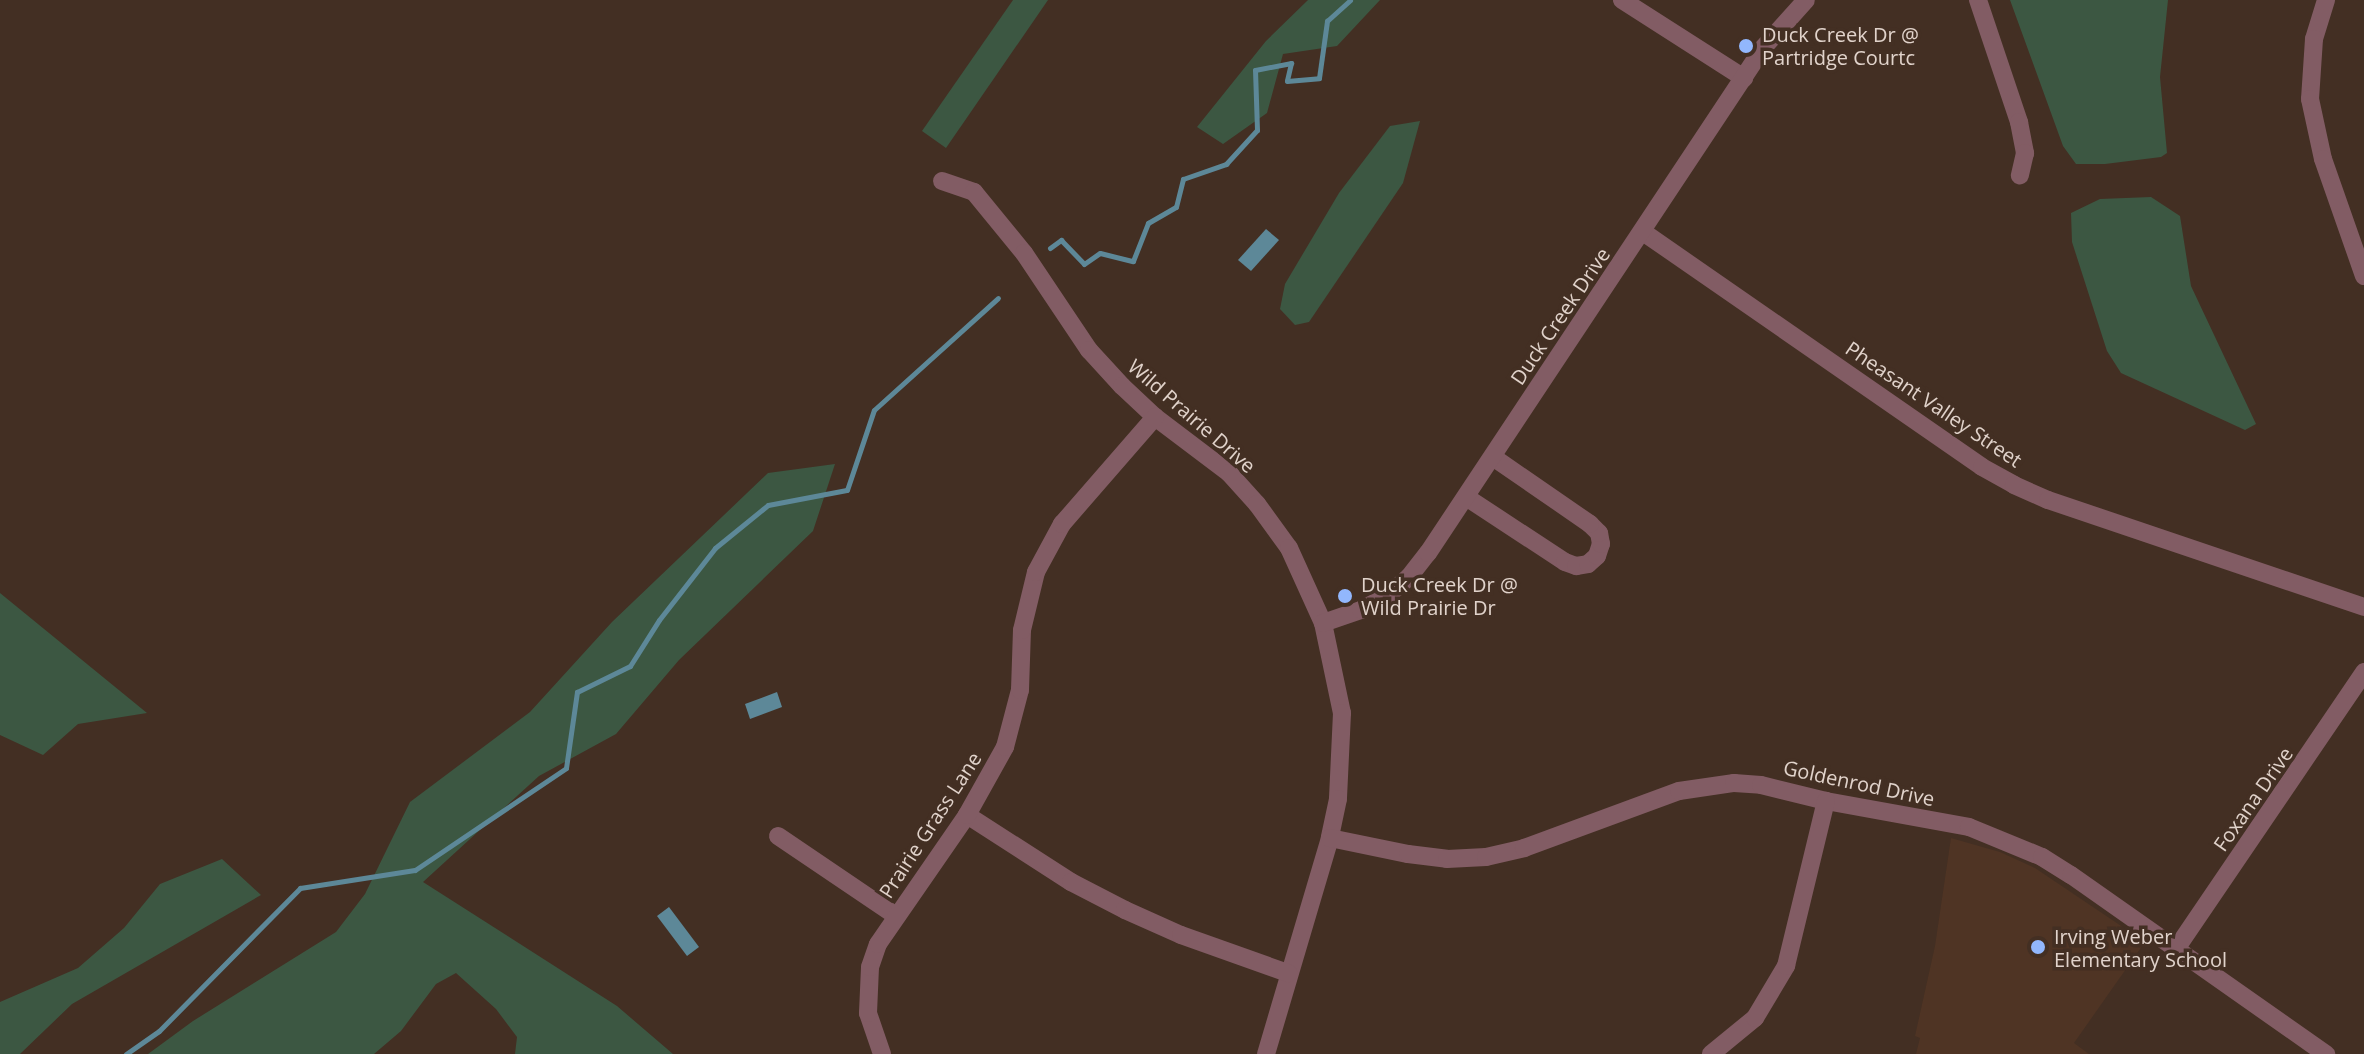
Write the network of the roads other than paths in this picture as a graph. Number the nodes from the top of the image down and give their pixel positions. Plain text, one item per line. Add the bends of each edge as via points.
1 (1622, 0) edge
2 (1806, 0) edge
3 (1978, 0) edge
4 (2326, 0) edge
5 (1744, 78) junction
6 (2020, 175) dead end
7 (942, 181) dead end
8 (1643, 232) junction
9 (2364, 276) edge
10 (1155, 417) junction
11 (1493, 457) junction
12 (1466, 497) junction
13 (2364, 607) edge
14 (1323, 623) junction
15 (2364, 672) edge
16 (1826, 801) junction
17 (967, 815) junction
18 (778, 836) dead end
19 (1330, 838) junction
20 (896, 916) junction
21 (2176, 949) junction
22 (1288, 973) junction
23 (882, 1054) edge
24 (1266, 1054) edge
25 (1711, 1054) edge
26 (2326, 1054) edge

1 - 5 street
2 - 5 street, Duck Creek Drive
3 - 6 street via 2019,122 2025,153
4 - 9 street via 2314,39 2310,99 2323,159
5 - 8 street, Duck Creek Drive
7 - 10 street, Wild Prairie Drive via 974,192 1024,253 1089,350
8 - 11 street, Duck Creek Drive
8 - 13 street, Pheasant Valley Street via 2014,485
10 - 14 street, Wild Prairie Drive via 1197,445 1257,504 1289,548
10 - 17 street, Prairie Grass Lane via 1062,524 1041,560 1027,598 1014,721
11 - 12 street, Duck Creek Drive
11 - 12 street via 1590,524 1599,533 1597,556 1588,564 1565,562
12 - 14 street, Duck Creek Drive via 1409,577 1361,610
14 - 19 street, Wild Prairie Drive via 1342,713 1341,770
15 - 21 street, Foxana Drive
16 - 19 street, Goldenrod Drive via 1761,785 1707,785 1486,857 1447,859
16 - 21 street, Goldenrod Drive via 1969,827 2001,838 2071,875
16 - 25 street via 1786,966 1755,1018
17 - 20 street, Prairie Grass Lane
17 - 22 street via 1125,910 1194,941
18 - 20 street
19 - 22 street, Wild Prairie Drive
20 - 23 street, Prairie Grass Lane via 878,944 867,988 868,1013
21 - 26 street, Goldenrod Drive
22 - 24 street, Wild Prairie Drive

